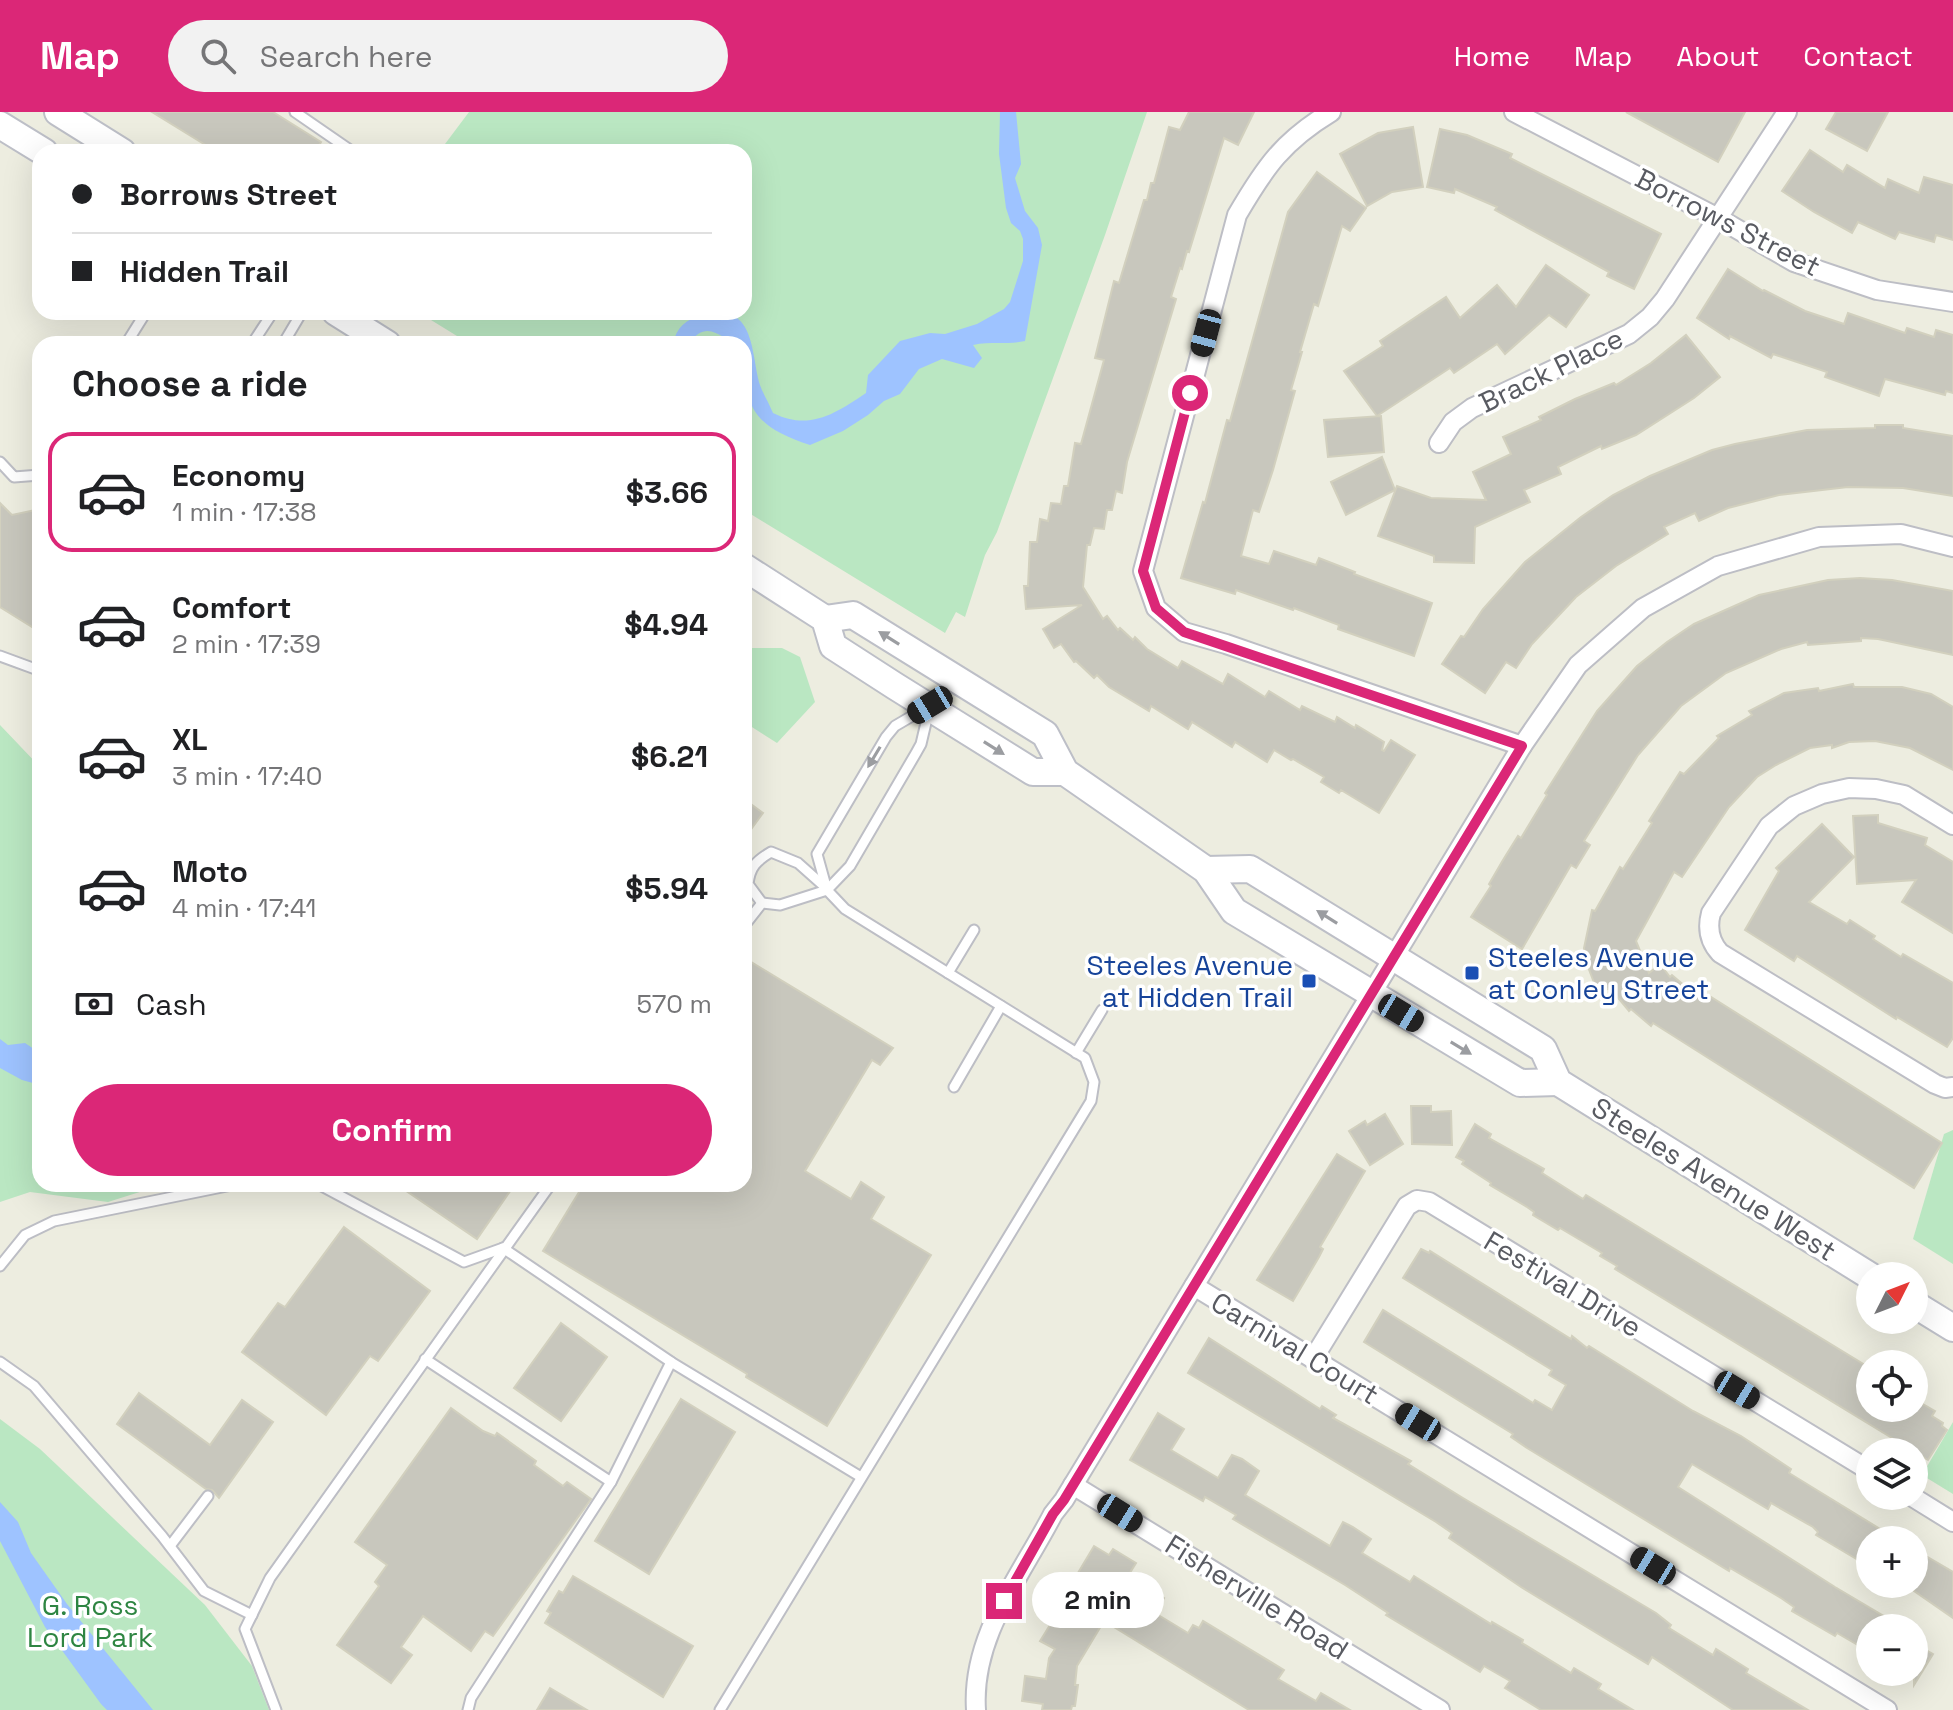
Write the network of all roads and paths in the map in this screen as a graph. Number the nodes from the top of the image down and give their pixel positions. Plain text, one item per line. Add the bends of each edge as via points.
1 (58, 112) edge
2 (295, 112) edge
3 (1331, 112) edge
4 (1514, 112) edge
5 (1787, 112) edge
6 (0, 125) edge
7 (109, 144) edge
8 (341, 144) edge
9 (32, 145) edge
10 (1718, 218) junction
11 (1953, 302) edge
12 (352, 320) edge
13 (375, 336) edge
14 (1439, 443) dead end
15 (0, 462) edge
16 (32, 476) edge
17 (1953, 547) edge
18 (752, 572) edge
19 (825, 619) junction
20 (0, 656) edge
21 (32, 668) edge
22 (950, 675) junction
23 (930, 705) junction
24 (1522, 746) junction
25 (1065, 772) junction
26 (1953, 825) edge
27 (752, 868) edge
28 (1206, 870) junction
29 (752, 889) edge
30 (827, 890) junction
31 (762, 903) junction
32 (752, 916) edge
33 (974, 930) dead end
34 (1393, 958) junction
35 (948, 973) junction
36 (1370, 994) junction
37 (1001, 1006) junction
38 (1102, 1010) dead end
39 (1076, 1053) junction
40 (1558, 1082) junction
41 (954, 1087) dead end
42 (1953, 1087) edge
43 (197, 1192) edge
44 (333, 1192) edge
45 (545, 1192) edge
46 (503, 1248) junction
47 (0, 1266) edge
48 (1856, 1267) edge
49 (1194, 1286) junction
50 (1928, 1313) edge
51 (1953, 1328) edge
52 (425, 1359) junction
53 (1313, 1359) junction
54 (0, 1362) edge
55 (671, 1362) junction
56 (1856, 1462) edge
57 (861, 1477) junction
58 (611, 1482) junction
59 (1073, 1485) junction
60 (208, 1496) dead end
61 (1928, 1507) edge
62 (1953, 1522) edge
63 (170, 1546) junction
64 (252, 1615) junction
65 (276, 1710) edge
66 (468, 1710) edge
67 (720, 1710) edge
68 (976, 1710) edge
69 (1440, 1710) edge
70 (1887, 1710) edge

1 - 7 main road
2 - 8 lane
3 - 24 street via 1303,129 1263,170 1237,215 1143,571 1156,608 1184,632
4 - 10 street, Borrows Street
5 - 10 street, Brack Place
6 - 9 main road
10 - 11 street, Borrows Street via 1794,262 1877,290
10 - 14 street, Brack Place via 1665,299 1629,334 1472,408 1453,422
12 - 13 main road
15 - 16 lane via 14,477
17 - 24 street via 1901,534 1819,537 1718,566 1643,608 1578,665
18 - 19 main road
22 -> 19 main road via 853,615
19 - 23 main road via 833,646
20 - 21 lane
22 - 23 main road
22 - 25 main road via 1045,734
23 -> 25 main road via 1033,772
23 - 30 lane via 916,753 850,866
23 -> 30 lane via 886,737 817,854
24 - 34 street
25 - 28 main road
26 - 42 street via 1904,795 1849,788 1822,794 1794,806 1769,826 1709,923 1712,945 1720,953 1935,1084
27 - 30 lane via 771,852 798,863
34 -> 28 main road via 1250,869
28 - 36 main road via 1234,911
29 - 31 lane
30 - 31 lane via 780,905
30 - 35 lane via 845,909
31 - 32 lane
33 - 35 lane
34 - 36 street
34 - 40 main road via 1543,1049
35 - 37 lane
36 -> 40 main road via 1520,1083
36 - 49 street
37 - 39 lane
37 - 41 lane
38 - 39 lane
39 - 57 lane via 1085,1058 1094,1082 1091,1101
40 - 48 main road, Steeles Avenue West
43 - 47 lane via 54,1221 25,1235
44 - 46 lane via 464,1262
45 - 46 lane
46 - 52 lane
46 - 55 lane
49 - 53 street, Carnival Court
49 - 59 street
50 - 51 main road
52 - 58 lane
52 - 64 lane via 270,1578
53 - 56 street, Festival Drive via 1407,1206 1417,1200 1429,1202
53 - 70 street, Carnival Court
54 - 63 lane via 34,1386
55 - 57 lane
55 - 58 lane
57 - 67 lane
58 - 66 lane
59 - 68 street via 995,1617 980,1665
59 - 69 street, Fisherville Road
60 - 63 lane
61 - 62 street
63 - 64 lane via 204,1591
64 - 65 lane via 245,1629

